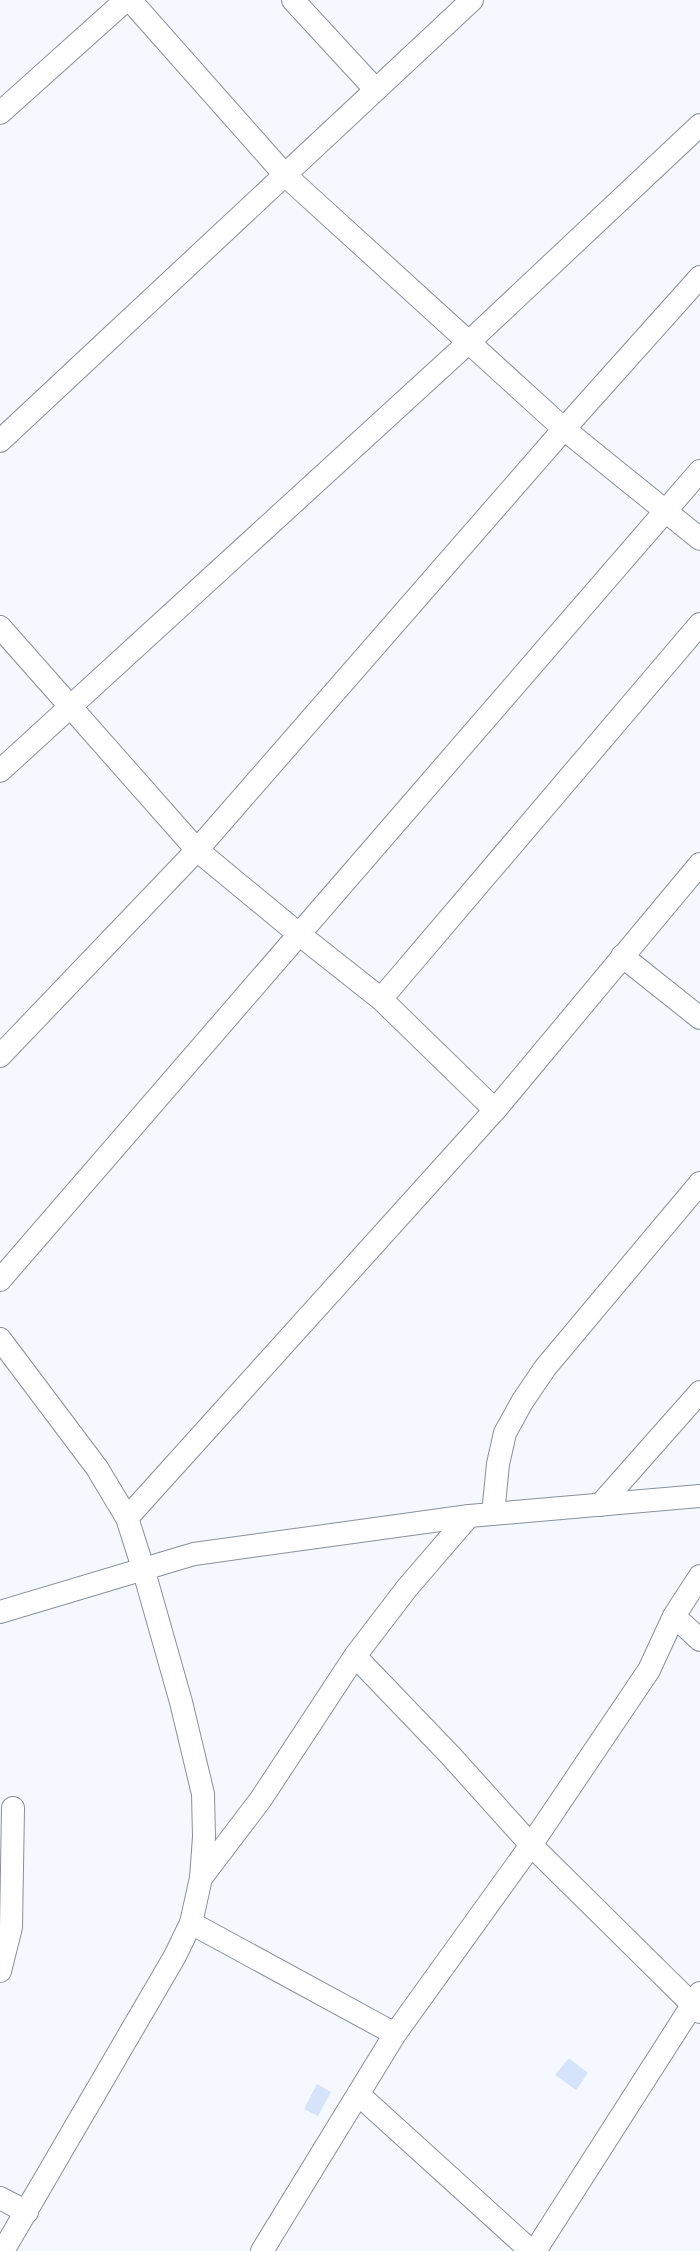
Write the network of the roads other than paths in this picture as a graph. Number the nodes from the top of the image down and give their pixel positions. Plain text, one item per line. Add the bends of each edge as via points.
1 (126, 0) edge
2 (130, 0) edge
3 (293, 0) edge
4 (472, 0) edge
5 (375, 89) junction
6 (0, 113) edge
7 (700, 125) edge
8 (285, 175) junction
9 (700, 276) edge
10 (469, 342) junction
11 (564, 429) junction
12 (0, 440) edge
13 (700, 471) edge
14 (666, 510) junction
15 (700, 539) edge
16 (700, 624) edge
17 (0, 627) edge
18 (69, 706) junction
19 (0, 771) edge
20 (197, 850) junction
21 (700, 864) edge
22 (300, 935) junction
23 (622, 956) junction
24 (381, 999) junction
25 (700, 1018) edge
26 (0, 1056) edge
27 (495, 1110) junction
28 (700, 1183) edge
29 (0, 1280) edge
30 (0, 1339) edge
31 (700, 1392) edge
32 (700, 1496) edge
33 (600, 1505) junction
34 (493, 1514) junction
35 (469, 1516) junction
36 (127, 1518) junction
37 (143, 1568) junction
38 (700, 1576) edge
39 (0, 1612) edge
40 (674, 1616) junction
41 (700, 1640) edge
42 (355, 1656) junction
43 (13, 1808) dead end
44 (531, 1845) junction
45 (201, 1878) junction
46 (191, 1923) junction
47 (0, 1971) edge
48 (697, 2003) edge
49 (395, 2034) junction
50 (358, 2094) junction
51 (0, 2198) edge
52 (27, 2212) junction
53 (3, 2251) edge
54 (262, 2251) edge
55 (530, 2251) edge
56 (535, 2251) edge

1 - 6 street
2 - 8 street
3 - 5 street
4 - 5 street
5 - 8 street
7 - 10 street
8 - 10 street
8 - 12 street
9 - 11 street
10 - 11 street
10 - 18 street
11 - 14 street
11 - 20 street
13 - 14 street
14 - 15 street
14 - 22 street
16 - 24 street
17 - 18 street
18 - 19 street
18 - 20 street
20 - 22 street
20 - 26 street
21 - 23 street
22 - 24 street
22 - 29 street
23 - 25 street
23 - 27 street
24 - 27 street
27 - 36 street
28 - 34 street via 545,1368 522,1402 505,1433 498,1464
30 - 36 street via 97,1468
31 - 33 street
32 - 33 street
33 - 34 street
34 - 35 street
35 - 37 street via 194,1554
35 - 42 street via 407,1588
36 - 37 street
37 - 39 street
37 - 45 street via 181,1702 203,1794 204,1837
38 - 40 street
40 - 41 street
40 - 44 street via 649,1670
42 - 44 street via 451,1756
42 - 45 street via 261,1799
43 - 47 street via 11,1927
44 - 48 street
44 - 49 street
45 - 46 street
46 - 49 street
46 - 52 street via 167,1970
48 - 56 street
49 - 50 street
50 - 54 street
50 - 55 street
51 - 52 street
52 - 53 street

